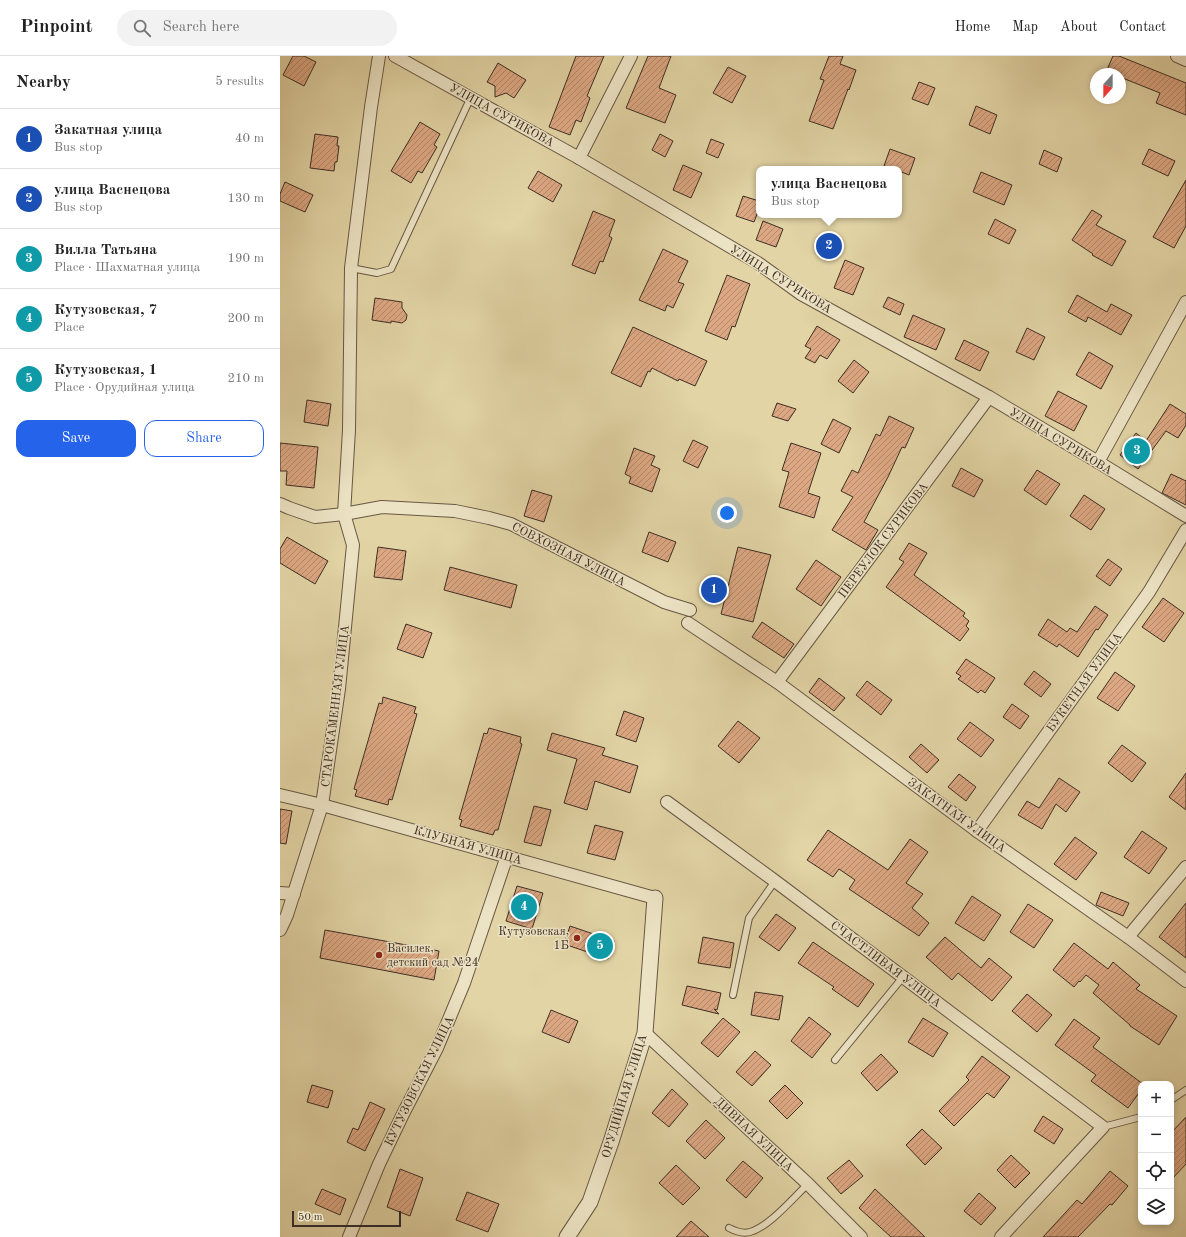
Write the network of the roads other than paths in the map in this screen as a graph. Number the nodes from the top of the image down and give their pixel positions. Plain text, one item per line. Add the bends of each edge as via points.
1 (379, 56) edge
2 (395, 56) edge
3 (631, 56) edge
4 (1177, 56) edge
5 (1186, 60) edge
6 (471, 97) junction
7 (579, 158) junction
8 (351, 268) junction
9 (1186, 302) edge
10 (988, 397) junction
11 (1098, 462) junction
12 (280, 504) edge
13 (344, 514) junction
14 (1186, 516) edge
15 (1186, 530) edge
16 (690, 610) dead end
17 (688, 623) dead end
18 (777, 682) junction
19 (280, 795) edge
20 (667, 802) dead end
21 (322, 805) junction
22 (977, 831) junction
23 (507, 856) junction
24 (1186, 867) edge
25 (775, 881) junction
26 (280, 893) edge
27 (294, 894) junction
28 (655, 898) joint
29 (280, 930) edge
30 (1128, 937) junction
31 (903, 977) junction
32 (1186, 981) edge
33 (732, 995) dead end
34 (645, 1033) junction
35 (835, 1060) dead end
36 (1186, 1090) edge
37 (1174, 1098) edge
38 (1138, 1118) edge
39 (1103, 1127) junction
40 (808, 1184) junction
41 (729, 1228) dead end
42 (349, 1237) edge
43 (567, 1237) edge
44 (861, 1237) edge
45 (1001, 1237) edge

1 - 8 street, СТАРОКАМЕННАЯ УЛИЦА
2 - 6 street, УЛИЦА СУРИКОВА
3 - 7 street
4 - 5 street
6 - 7 street, УЛИЦА СУРИКОВА
6 - 8 lane via 391,269 377,273
7 - 10 street, УЛИЦА СУРИКОВА via 758,263 801,294
8 - 13 street, СТАРОКАМЕННАЯ УЛИЦА via 350,430
9 - 11 street
10 - 11 street, УЛИЦА СУРИКОВА
10 - 18 street, ПЕРЕУЛОК СУРИКОВА
11 - 14 street, УЛИЦА СУРИКОВА
12 - 13 street, СОВХОЗНАЯ УЛИЦА via 315,517
13 - 16 street, СОВХОЗНАЯ УЛИЦА via 382,507 455,511 511,524 664,602
13 - 21 street, СТАРОКАМЕННАЯ УЛИЦА via 353,546 340,690
15 - 22 street, БУКЕТНАЯ УЛИЦА via 1149,592
17 - 18 street, ЗАКАТНАЯ УЛИЦА
18 - 22 street, ЗАКАТНАЯ УЛИЦА
19 - 21 street, КЛУБНАЯ УЛИЦА
20 - 25 street, СЧАСТЛИВАЯ УЛИЦА
21 - 23 street, КЛУБНАЯ УЛИЦА
21 - 27 street, СТАРОКАМЕННАЯ УЛИЦА
22 - 30 street, ЗАКАТНАЯ УЛИЦА
23 - 28 street, КЛУБНАЯ УЛИЦА
23 - 42 street, КУТУЗОВСКАЯ УЛИЦА via 464,983 437,1048 379,1164
24 - 30 street
25 - 31 street, СЧАСТЛИВАЯ УЛИЦА
25 - 33 lane via 749,918
26 - 27 street
27 - 29 street, СТАРОКАМЕННАЯ УЛИЦА
28 - 34 street, ОРУДИЙНАЯ УЛИЦА
30 - 32 street, ЗАКАТНАЯ УЛИЦА
31 - 35 lane
31 - 39 street, СЧАСТЛИВАЯ УЛИЦА
34 - 40 street, ДИВНАЯ УЛИЦА
34 - 43 street, ОРУДИЙНАЯ УЛИЦА via 590,1202
36 - 37 lane
38 - 39 lane
39 - 45 street
40 - 41 lane via 765,1226 749,1232 737,1232
40 - 44 street, ДИВНАЯ УЛИЦА

